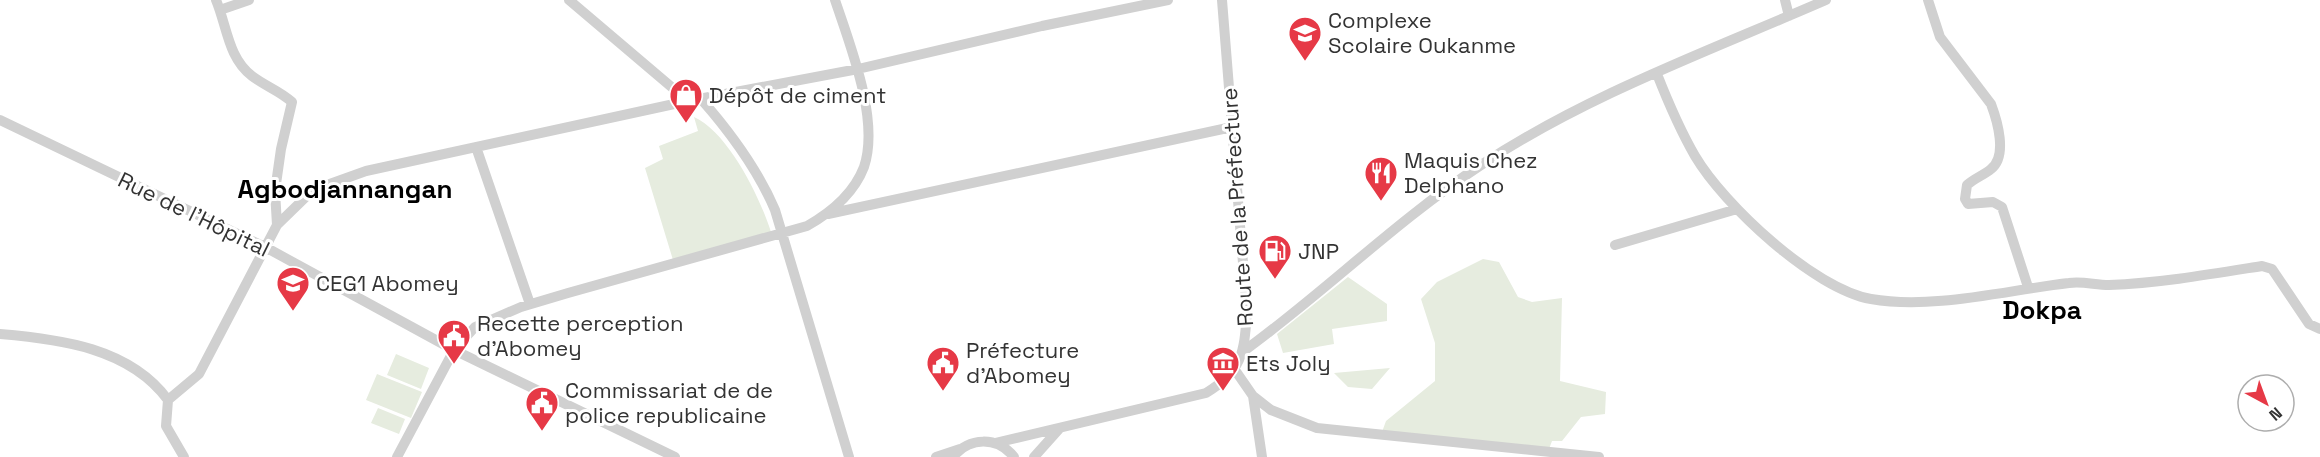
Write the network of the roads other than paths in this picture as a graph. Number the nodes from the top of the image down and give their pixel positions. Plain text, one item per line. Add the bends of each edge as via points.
1 (249, 0) edge
2 (569, 0) edge
3 (835, 0) edge
4 (1168, 0) edge
5 (1222, 0) edge
6 (1785, 0) edge
7 (1826, 0) edge
8 (1928, 0) edge
9 (218, 5) edge
10 (1789, 16) junction
11 (858, 69) junction
12 (1657, 74) junction
13 (701, 99) junction
14 (688, 101) junction
15 (0, 120) edge
16 (1232, 127) junction
17 (477, 147) junction
18 (1737, 209) junction
19 (828, 214) junction
20 (277, 225) junction
21 (783, 234) junction
22 (1615, 245) dead end
23 (265, 247) junction
24 (2028, 287) junction
25 (530, 304) junction
26 (2320, 329) edge
27 (0, 334) edge
28 (454, 350) junction
29 (1244, 351) junction
30 (1235, 370) junction
31 (1253, 396) junction
32 (168, 400) junction
33 (1061, 427) junction
34 (995, 443) junction
35 (956, 453) edge
36 (184, 457) edge
37 (397, 457) edge
38 (675, 457) edge
39 (849, 457) edge
40 (936, 457) edge
41 (1014, 457) edge
42 (1034, 457) edge
43 (1262, 457) edge
44 (1599, 457) edge

1 - 9 street
2 - 14 street
3 - 11 street
4 - 11 street
5 - 16 street, Route de la Préfecture
6 - 10 street
7 - 10 street
8 - 24 street via 1940,37 1990,104 1995,117 1997,162 1967,185 1965,199 1968,204 1993,202 2002,207
9 - 20 street via 240,63 292,102 275,191
10 - 12 street
11 - 13 street
11 - 19 street via 866,95 864,167 846,196
12 - 18 street via 1696,157
12 - 29 street via 1539,129 1480,166
13 - 14 street
13 - 21 street via 729,131 762,180
14 - 17 street
15 - 23 street, Rue de l'Hôpital
16 - 19 street
16 - 29 street, Route de la Préfecture via 1247,313
17 - 20 street via 366,171 313,190
17 - 25 street
18 - 22 street
18 - 24 street via 1815,275 1869,299 1936,300
19 - 21 street
20 - 23 street
21 - 25 street
21 - 39 street
23 - 28 street, Rue de l'Hôpital
23 - 32 street via 199,374
24 - 26 street via 2083,281 2110,285 2267,266 2309,324
25 - 28 street via 475,327
27 - 32 street via 69,344 118,359 151,379
28 - 37 street
28 - 38 street, Rue de l'Hôpital
29 - 30 street, Route de la Préfecture
30 - 31 street
30 - 33 street, Route de la Préfecture via 1206,393
31 - 43 street
31 - 44 street via 1270,410 1317,429
32 - 36 street via 166,426
33 - 34 street, Route de la Préfecture
33 - 42 street
34 - 35 street, Route de la Préfecture via 977,442
34 - 41 street
35 - 40 street

